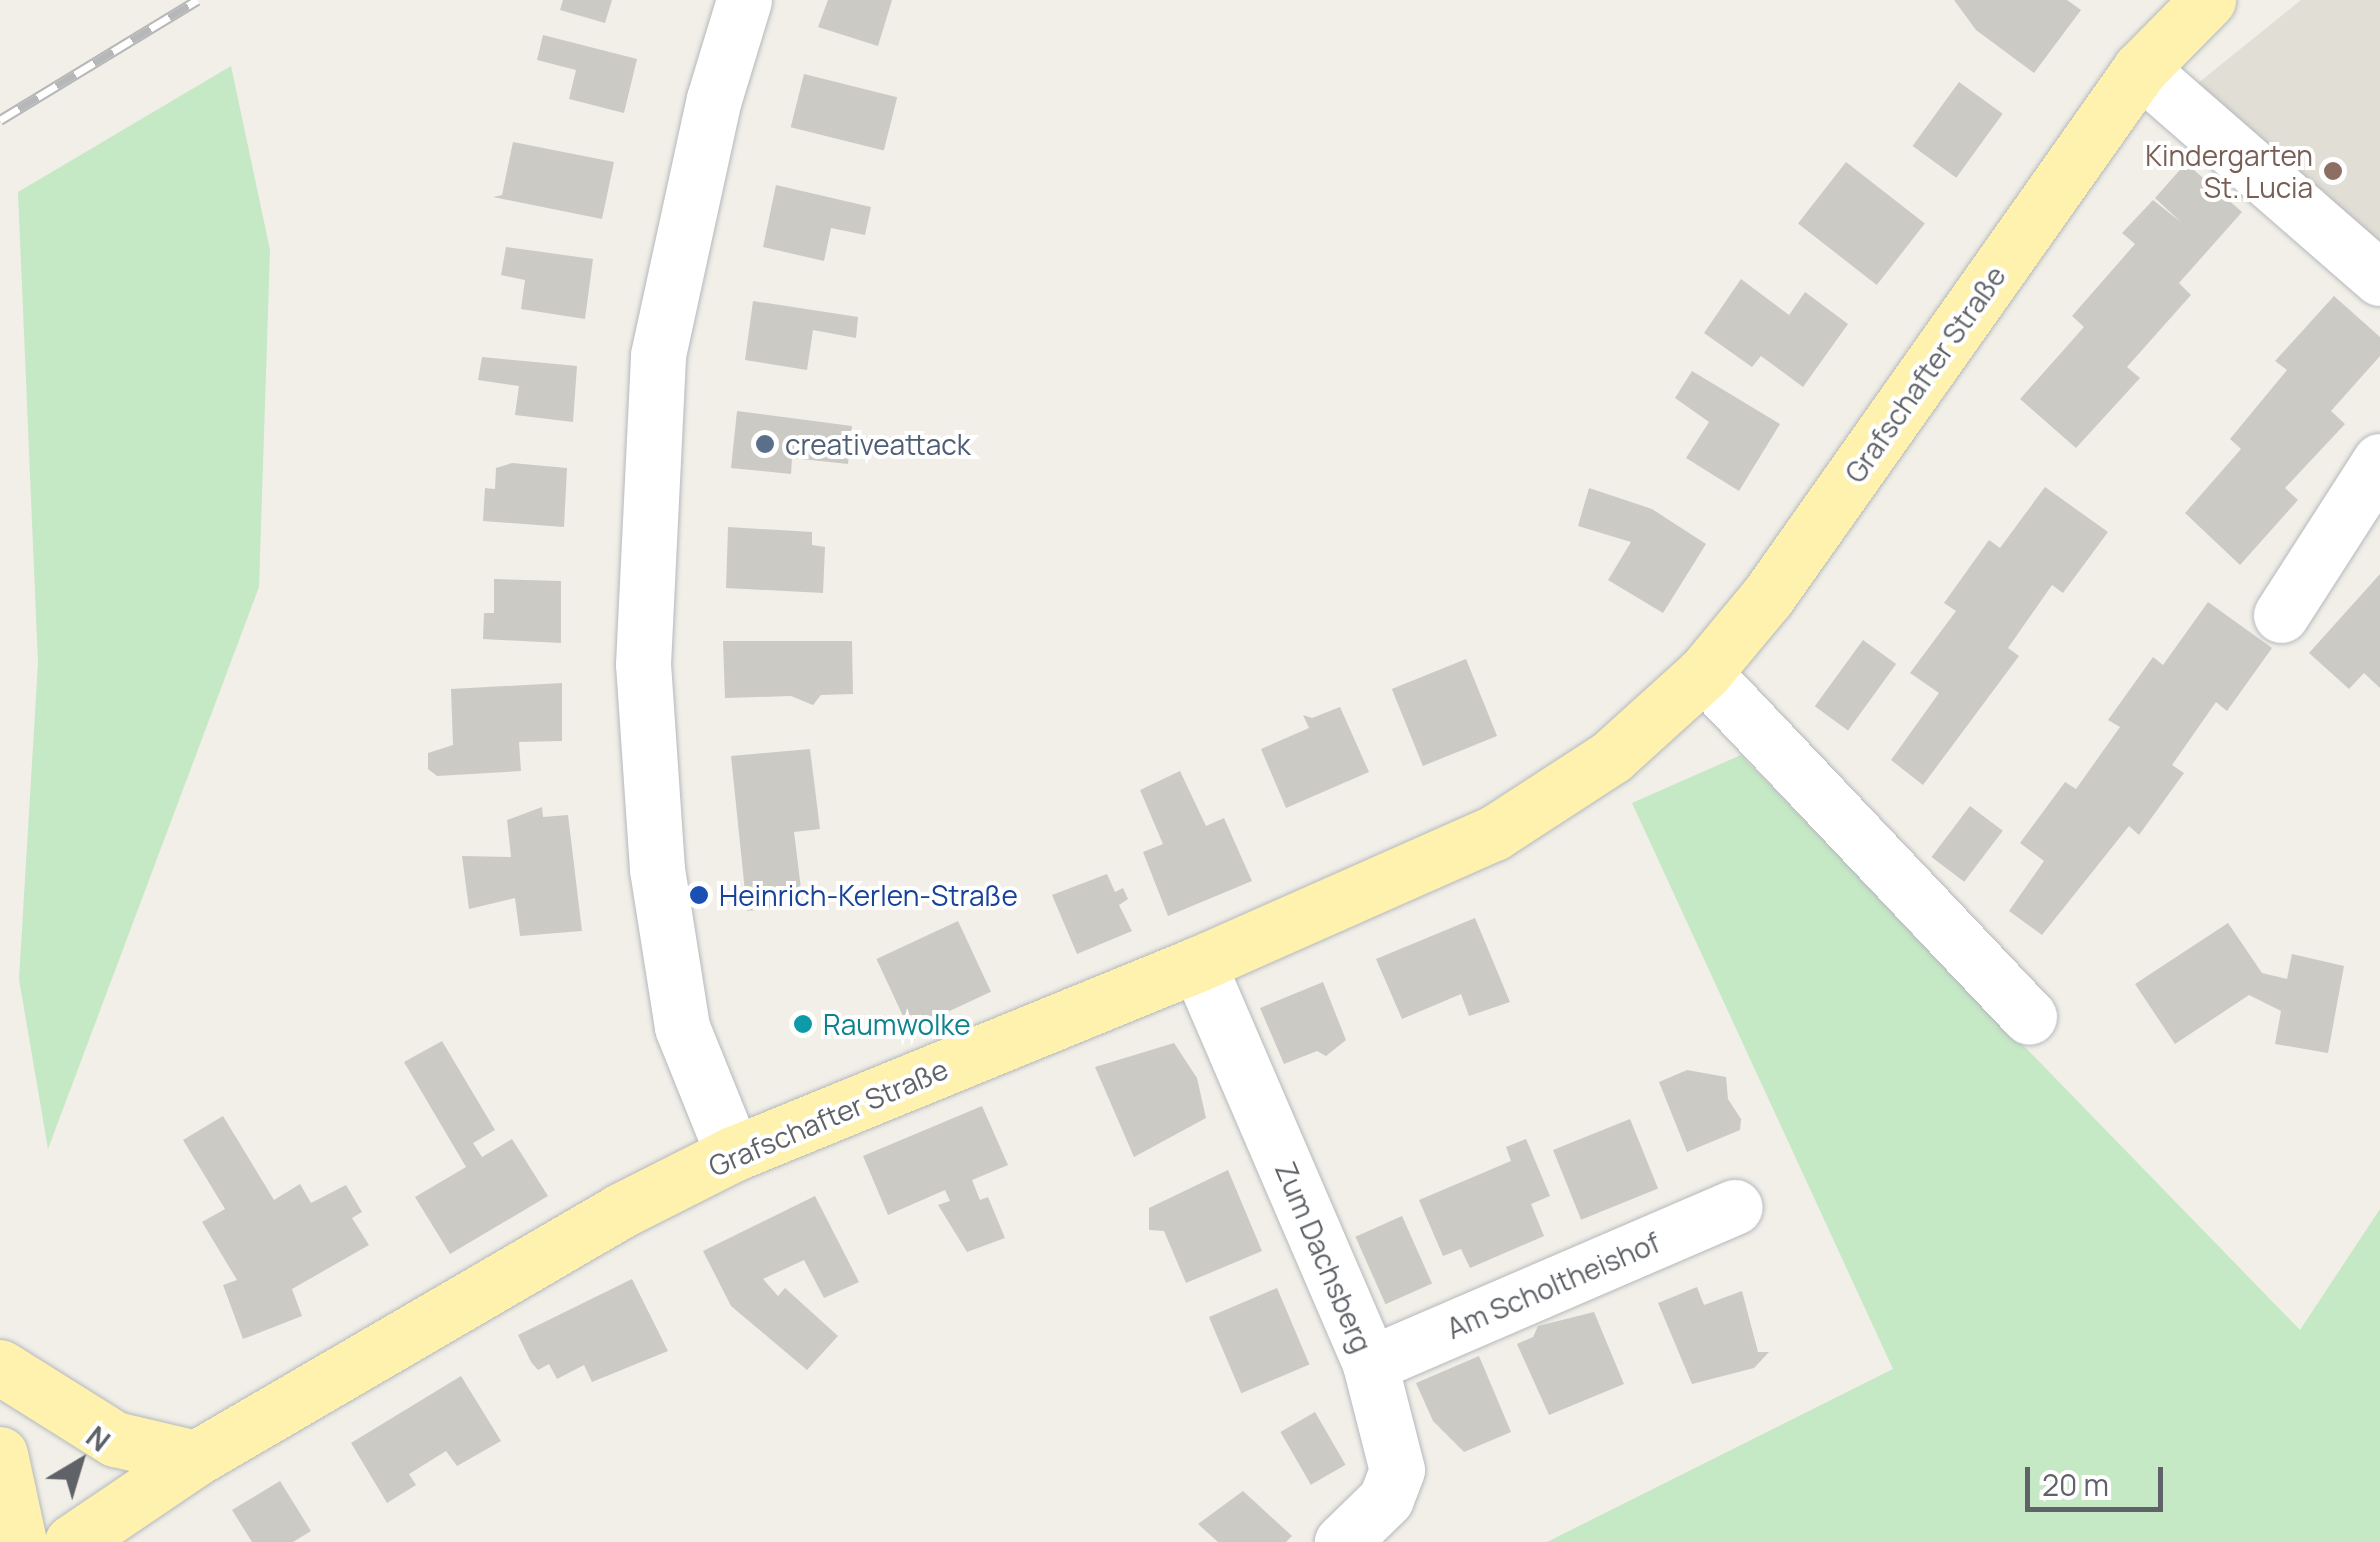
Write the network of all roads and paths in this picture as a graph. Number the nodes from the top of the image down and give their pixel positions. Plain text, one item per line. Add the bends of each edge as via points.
1 (744, 0) edge
2 (2208, 0) edge
3 (2140, 69) junction
4 (2380, 278) edge
5 (2380, 461) edge
6 (2281, 615) dead end
7 (1704, 673) junction
8 (1198, 964) junction
9 (2029, 1017) dead end
10 (733, 1154) junction
11 (1736, 1207) dead end
12 (1370, 1364) junction
13 (0, 1367) edge
14 (0, 1454) edge
15 (196, 1458) junction
16 (18, 1542) edge
17 (72, 1542) edge
18 (1342, 1542) edge

1 - 10 street via 714,99 658,356 643,664 657,869 682,1026
2 - 3 main road, Grafschafter Straße
3 - 4 street
3 - 7 main road, Grafschafter Straße via 1768,596
5 - 6 street
7 - 8 main road, Grafschafter Straße via 1611,758 1494,833
7 - 9 street
8 - 10 main road, Grafschafter Straße
8 - 12 street, Zum Dachsberg
10 - 15 main road, Grafschafter Straße via 522,1264
11 - 12 street, Am Scholtheishof
12 - 18 street, Zum Dachsberg via 1398,1470 1386,1500
13 - 15 main road via 114,1439
14 - 16 main road
15 - 17 main road, Grafschafter Straße

